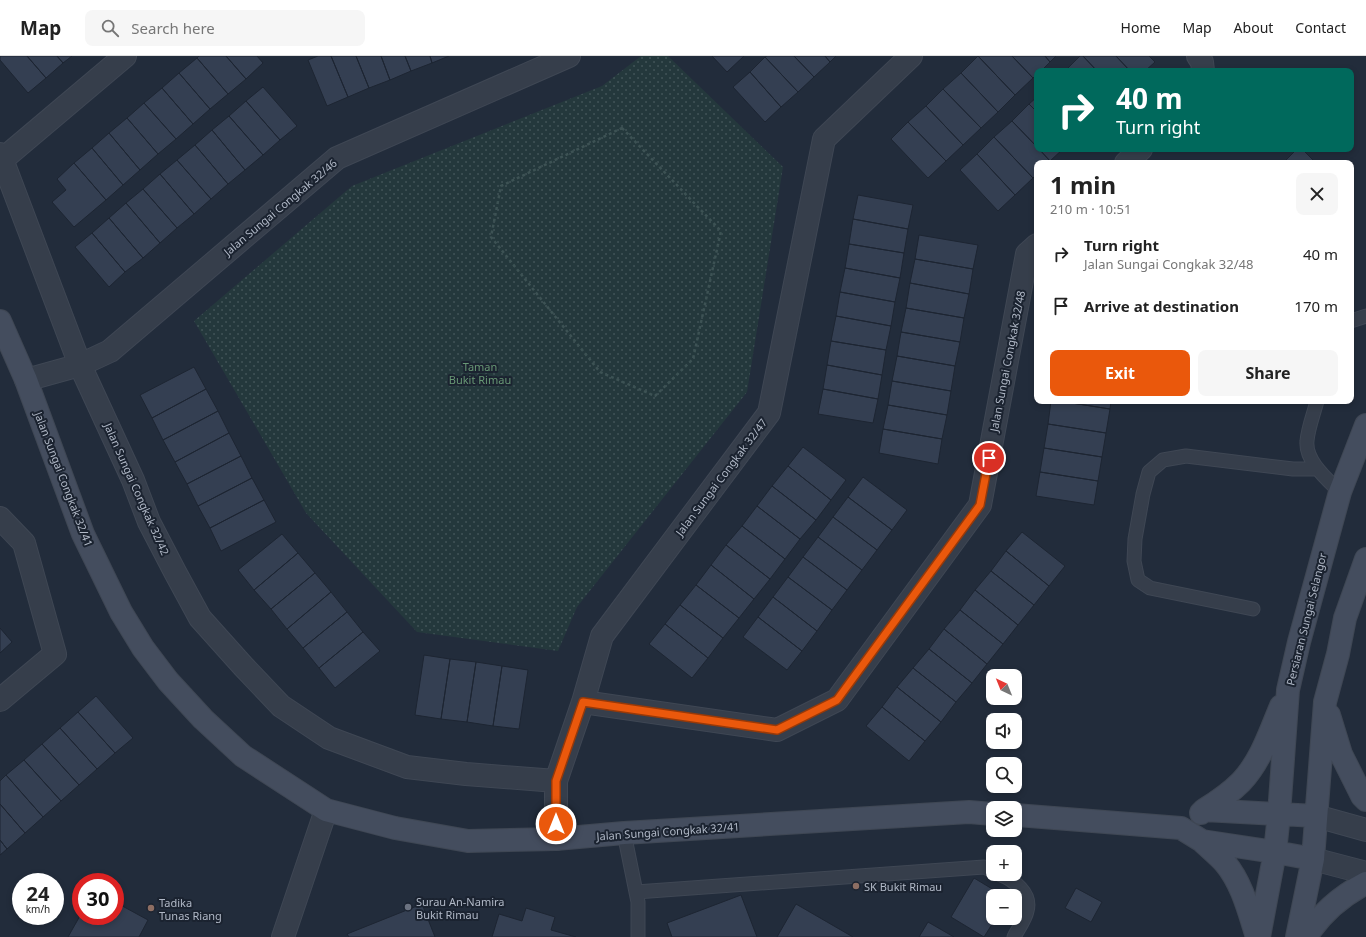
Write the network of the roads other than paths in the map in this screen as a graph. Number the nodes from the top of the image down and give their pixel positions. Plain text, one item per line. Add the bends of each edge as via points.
1 (126, 56) edge
2 (569, 56) edge
3 (911, 56) edge
4 (1198, 56) edge
5 (1203, 68) edge
6 (1138, 152) edge
7 (1, 156) edge
8 (1129, 160) edge
9 (1034, 248) edge
10 (1366, 316) edge
11 (1354, 320) edge
12 (0, 321) edge
13 (80, 364) junction
14 (26, 380) junction
15 (1316, 404) edge
16 (1366, 425) edge
17 (1318, 469) junction
18 (1340, 492) junction
19 (0, 518) edge
20 (1365, 567) edge
21 (1253, 610) dead end
22 (1288, 690) junction
23 (0, 700) edge
24 (583, 702) junction
25 (1326, 702) junction
26 (556, 781) junction
27 (1366, 800) edge
28 (326, 810) junction
29 (1204, 810) junction
30 (986, 813) edge
31 (1279, 814) junction
32 (1022, 816) edge
33 (1316, 816) junction
34 (1181, 828) junction
35 (1366, 830) edge
36 (624, 833) junction
37 (556, 839) junction
38 (1202, 842) junction
39 (1275, 852) junction
40 (1313, 859) junction
41 (986, 868) edge
42 (1366, 873) edge
43 (1014, 881) edge
44 (1366, 883) edge
45 (636, 892) junction
46 (283, 937) edge
47 (638, 937) edge
48 (1014, 937) edge
49 (1258, 937) edge
50 (1297, 937) edge
51 (1306, 937) edge

1 - 7 street
2 - 13 street, Jalan Sungai Congkak 32/46 via 337,158 110,351
3 - 24 street, Jalan Sungai Congkak 32/47 via 824,139 769,413 602,636
4 - 5 street
6 - 8 street
7 - 13 street, Jalan Sungai Congkak 32/42
9 - 24 street, Jalan Sungai Congkak 32/48 via 1027,254 980,505 837,700 777,730
10 - 11 lane
12 - 14 street, Jalan Sungai Congkak 32/41
13 - 14 street, Jalan Sungai Congkak 32/46
13 - 26 street, Jalan Sungai Congkak 32/42 via 133,480 149,522 200,618 281,706 329,738 407,767
14 - 28 street, Jalan Sungai Congkak 32/41 via 83,534 121,612 143,648 168,681 203,719 243,756
15 - 17 lane via 1307,441 1309,454
16 - 18 street, Persiaran Sungai Selangor
17 - 18 lane
17 - 21 lane via 1293,469 1186,456 1163,460 1149,472 1135,539 1134,561 1138,580 1150,588
18 - 22 street, Persiaran Sungai Selangor
19 - 23 street via 24,543 55,654
20 - 25 street via 1344,618
22 - 29 street via 1264,746 1251,769 1230,792
22 - 31 street, Persiaran Sungai Selangor
24 - 26 street, Jalan Sungai Congkak 32/47
25 - 27 street via 1341,754
25 - 33 street
26 - 37 street, Jalan Sungai Congkak 32/47
28 - 37 street, Jalan Sungai Congkak 32/41 via 395,828 468,841
28 - 46 street
29 - 31 street
29 - 34 street
30 - 36 street, Jalan Sungai Congkak 32/41 via 969,812
31 - 33 street
31 - 39 street, Persiaran Sungai Selangor
32 - 34 street
33 - 35 street
33 - 40 street
34 - 38 street
36 - 37 street, Jalan Sungai Congkak 32/41
36 - 45 lane
38 - 39 street
38 - 49 street via 1224,862 1233,875
39 - 40 street
39 - 49 street, Persiaran Sungai Selangor
40 - 42 street
40 - 50 street
41 - 45 lane
43 - 48 lane via 1022,888 1028,901 1027,911
44 - 51 street via 1330,907
45 - 47 lane

